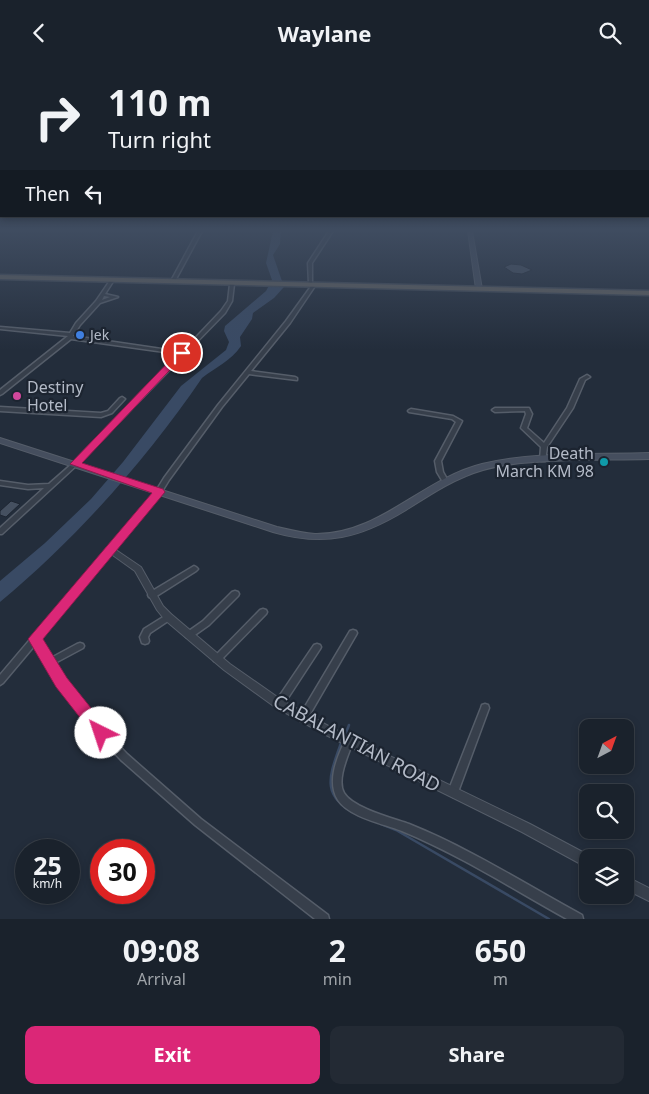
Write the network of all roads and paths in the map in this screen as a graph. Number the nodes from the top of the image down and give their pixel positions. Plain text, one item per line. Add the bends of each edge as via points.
1 (182, 271) edge
2 (310, 271) edge
3 (476, 271) edge
4 (0, 277) edge
5 (112, 280) junction
6 (177, 281) junction
7 (235, 283) junction
8 (309, 284) junction
9 (479, 289) junction
10 (649, 293) edge
11 (103, 295) junction
12 (98, 302) junction
13 (0, 328) edge
14 (71, 336) junction
15 (182, 353) junction
16 (248, 372) junction
17 (587, 377) dead end
18 (295, 379) dead end
19 (0, 393) edge
20 (122, 399) dead end
21 (0, 409) edge
22 (495, 410) dead end
23 (411, 411) dead end
24 (0, 440) edge
25 (544, 447) junction
26 (649, 456) edge
27 (543, 460) junction
28 (76, 464) junction
29 (446, 481) junction
30 (0, 483) edge
31 (51, 486) junction
32 (158, 491) junction
33 (0, 532) edge
34 (110, 549) junction
35 (194, 569) dead end
36 (235, 594) dead end
37 (152, 595) junction
38 (263, 612) dead end
39 (168, 617) junction
40 (353, 633) dead end
41 (190, 635) junction
42 (35, 639) junction
43 (145, 641) dead end
44 (80, 646) dead end
45 (317, 647) dead end
46 (217, 659) junction
47 (50, 662) junction
48 (0, 681) edge
49 (279, 704) junction
50 (485, 708) dead end
51 (303, 718) junction
52 (349, 741) junction
53 (453, 792) junction
54 (579, 857) edge
55 (634, 887) edge
56 (649, 895) edge
57 (324, 919) edge
58 (578, 919) edge

1 - 6 street
2 - 8 street
3 - 9 main road
4 - 5 highway
5 - 6 highway
5 - 11 street
6 - 7 highway
7 - 8 highway
7 - 15 street via 228,304
8 - 9 highway
8 - 16 street
9 - 10 highway
11 - 12 street
11 - 12 street via 116,297
12 - 14 street
13 - 14 street
14 - 15 street
14 - 19 street
15 - 28 street
16 - 18 street
16 - 32 street
17 - 25 street
20 - 21 street via 110,412 101,415
22 - 25 street via 527,409 529,414 524,428
23 - 29 street via 459,421 438,461
24 - 28 main road
25 - 27 street
26 - 27 main road
27 - 29 main road via 484,467
28 - 31 street
28 - 32 main road
29 - 32 main road via 373,525 351,533 316,537 276,530
30 - 31 street
31 - 33 street
32 - 34 street
34 - 37 street, CABALANTIAN ROAD via 138,569
34 - 42 street
35 - 37 street
36 - 41 street
37 - 39 street, CABALANTIAN ROAD
38 - 46 street
39 - 41 street, CABALANTIAN ROAD
39 - 43 street via 147,631
40 - 51 street
41 - 46 street, CABALANTIAN ROAD
42 - 47 street
42 - 48 street
44 - 47 street
45 - 49 street
46 - 49 street, CABALANTIAN ROAD
47 - 57 street via 90,721 124,757 198,821
49 - 51 street, CABALANTIAN ROAD
50 - 53 street
51 - 52 street, CABALANTIAN ROAD
52 - 53 street, CABALANTIAN ROAD
52 - 58 street via 338,777 338,789 351,806 417,832
53 - 54 street, CABALANTIAN ROAD
55 - 56 street

